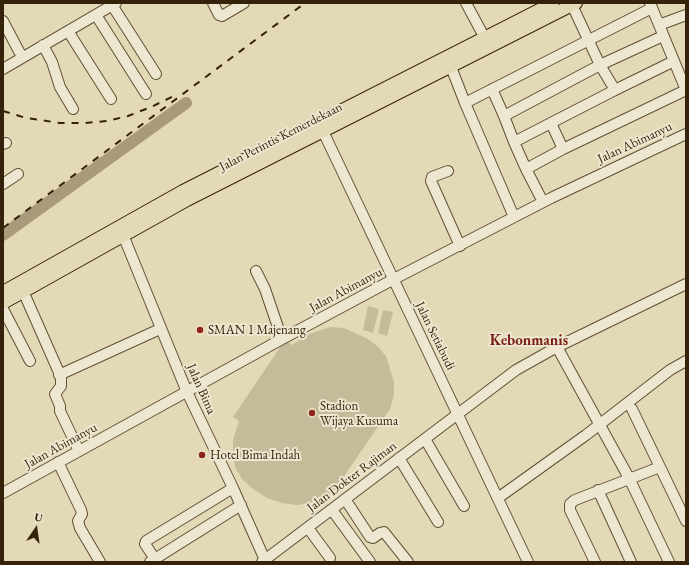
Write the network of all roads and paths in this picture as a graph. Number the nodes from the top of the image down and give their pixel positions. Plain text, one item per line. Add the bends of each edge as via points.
1 (213, 3) edge
2 (244, 3) edge
3 (466, 3) edge
4 (553, 3) edge
5 (114, 4) edge
6 (574, 4) edge
7 (651, 6) edge
8 (98, 10) edge
9 (686, 15) edge
10 (3, 21) edge
11 (659, 26) junction
12 (68, 31) junction
13 (663, 36) junction
14 (588, 41) junction
15 (487, 43) junction
16 (43, 45) junction
17 (22, 57) junction
18 (674, 61) junction
19 (600, 65) junction
20 (451, 67) junction
21 (3, 69) edge
22 (156, 74) dead end
23 (492, 89) junction
24 (615, 90) junction
25 (686, 90) edge
26 (146, 94) dead end
27 (110, 99) dead end
28 (465, 103) junction
29 (73, 109) dead end
30 (504, 116) junction
31 (551, 123) junction
32 (321, 127) junction
33 (686, 134) edge
34 (514, 142) junction
35 (563, 149) junction
36 (526, 168) junction
37 (448, 171) dead end
38 (18, 174) dead end
39 (3, 184) edge
40 (543, 202) junction
41 (514, 217) junction
42 (121, 231) junction
43 (460, 246) junction
44 (256, 271) dead end
45 (394, 279) junction
46 (686, 284) edge
47 (3, 292) edge
48 (23, 292) junction
49 (3, 303) edge
50 (3, 309) edge
51 (160, 328) junction
52 (282, 339) junction
53 (557, 347) junction
54 (30, 361) dead end
55 (686, 361) edge
56 (61, 374) junction
57 (187, 392) junction
58 (632, 408) dead end
59 (458, 413) junction
60 (600, 424) junction
61 (425, 438) junction
62 (78, 451) junction
63 (398, 458) junction
64 (58, 462) junction
65 (660, 467) junction
66 (628, 478) junction
67 (233, 488) junction
68 (598, 490) junction
69 (3, 493) edge
70 (498, 498) junction
71 (345, 499) junction
72 (241, 505) junction
73 (464, 506) dead end
74 (332, 510) junction
75 (686, 521) edge
76 (438, 522) dead end
77 (308, 528) junction
78 (330, 558) dead end
79 (152, 560) edge
80 (630, 560) edge
81 (264, 561) edge
82 (100, 562) edge
83 (370, 562) edge
84 (408, 562) edge
85 (528, 562) edge
86 (594, 562) edge
87 (619, 562) edge
88 (670, 562) edge

1 - 2 street via 222,16
3 - 15 street
4 - 15 main road, Jalan Perintis Kemerdekaan
5 - 8 street
5 - 22 street
6 - 14 street
6 - 15 main road, Jalan Perintis Kemerdekaan
7 - 11 street
7 - 14 street
8 - 12 street
8 - 26 street
9 - 11 street
10 - 17 street
11 - 13 street
12 - 16 street
12 - 27 street
13 - 18 street
13 - 19 street
14 - 19 street
14 - 23 street
15 - 20 main road, Jalan Perintis Kemerdekaan
15 - 32 main road, Jalan Perintis Kemerdekaan
16 - 17 street
16 - 29 street via 60,87
17 - 21 street
18 - 24 street
18 - 25 street
19 - 24 street
19 - 30 street
20 - 28 street
20 - 32 main road, Jalan Perintis Kemerdekaan
23 - 28 street
23 - 30 street
24 - 31 street
25 - 35 street
28 - 41 street
30 - 34 street
31 - 34 street
31 - 35 street
32 - 42 main road, Jalan Perintis Kemerdekaan via 188,200
32 - 45 street, Jalan Setiabudi
33 - 40 street, Jalan Abimanyu
34 - 36 street
35 - 36 street
36 - 40 street
37 - 43 street via 432,177 431,181
38 - 39 street
40 - 41 street, Jalan Abimanyu
41 - 43 street, Jalan Abimanyu
42 - 47 main road, Jalan Perintis Kemerdekaan
42 - 48 main road, Jalan Perintis Kemerdekaan
42 - 51 street, Jalan Bima
43 - 45 street, Jalan Abimanyu
44 - 52 street
45 - 52 street, Jalan Abimanyu
45 - 59 street, Jalan Setiabudi
46 - 53 street, Jalan Dokter Rajiman
48 - 49 main road, Jalan Perintis Kemerdekaan
48 - 56 street
50 - 54 street
51 - 56 street
51 - 57 street, Jalan Bima
52 - 57 street, Jalan Abimanyu
53 - 59 street, Jalan Dokter Rajiman via 516,370
53 - 60 street
55 - 60 street via 670,370
56 - 62 street via 60,388 55,394
57 - 62 street, Jalan Abimanyu
57 - 67 street, Jalan Bima
58 - 65 street
59 - 61 street, Jalan Dokter Rajiman
59 - 70 street, Jalan Setiabudi
60 - 66 street
60 - 70 street
61 - 63 street, Jalan Dokter Rajiman
61 - 73 street
62 - 64 street, Jalan Abimanyu
63 - 71 street, Jalan Dokter Rajiman
63 - 76 street
64 - 69 street, Jalan Abimanyu
64 - 82 street via 81,510 78,522 80,528
65 - 66 street
65 - 75 street
66 - 68 street
66 - 88 street
67 - 72 street, Jalan Bima
67 - 79 street via 146,541
68 - 80 street
68 - 86 street via 575,500 570,507
70 - 85 street, Jalan Setiabudi
71 - 74 street, Jalan Dokter Rajiman
71 - 84 street via 370,537 384,532
72 - 79 street
72 - 81 street, Jalan Bima
74 - 77 street, Jalan Dokter Rajiman
74 - 83 street
77 - 78 street
77 - 81 street, Jalan Dokter Rajiman
80 - 87 street

